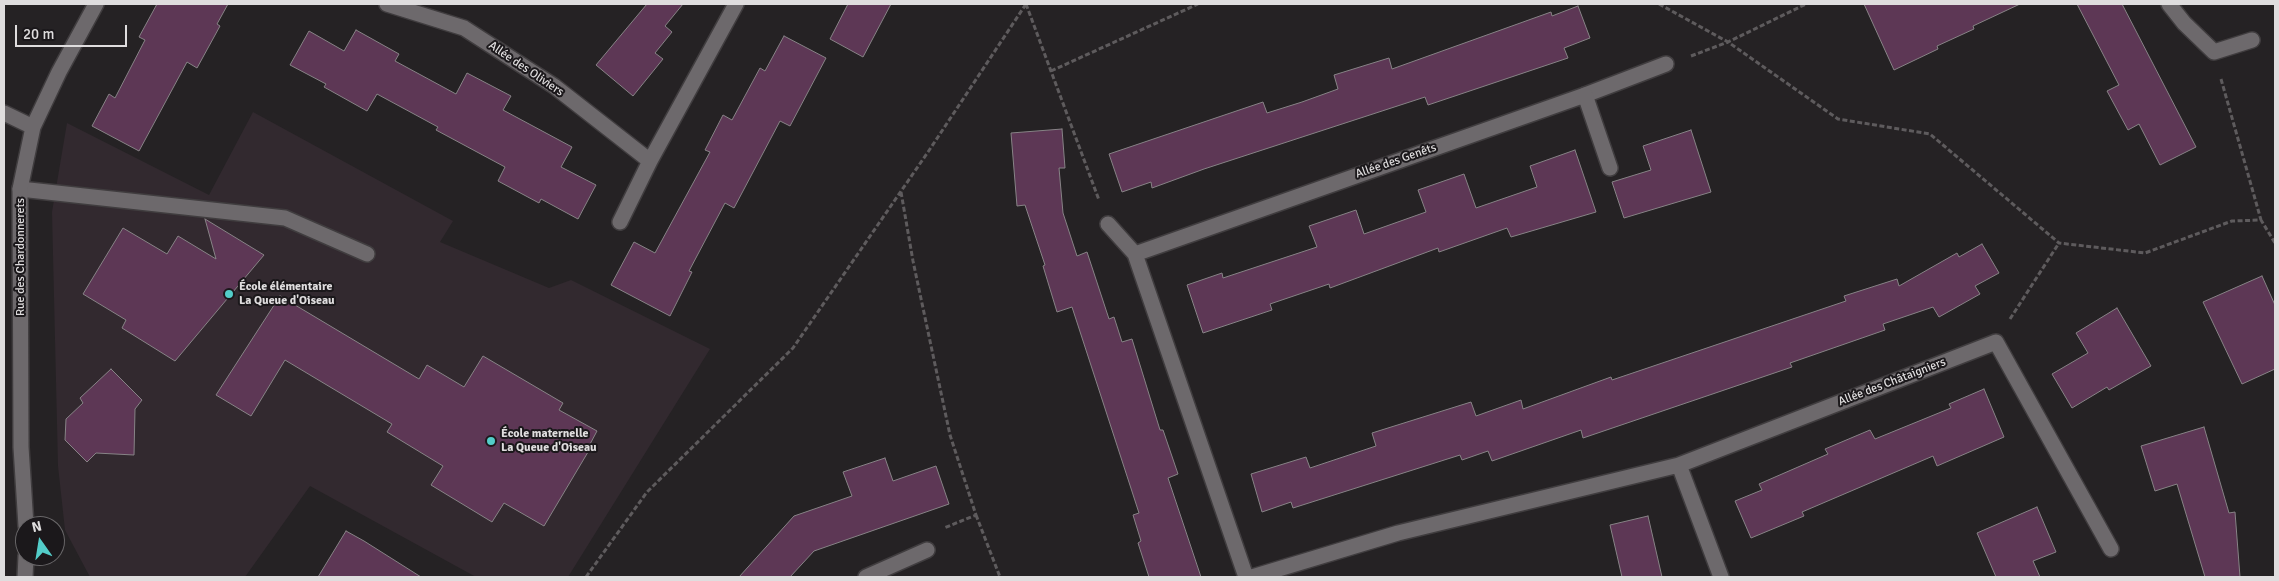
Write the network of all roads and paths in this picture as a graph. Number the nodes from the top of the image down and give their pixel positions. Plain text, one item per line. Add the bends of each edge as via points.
1 (96, 4) edge
2 (387, 4) edge
3 (736, 4) edge
4 (1026, 4) edge
5 (1198, 4) edge
6 (1659, 4) edge
7 (1806, 4) edge
8 (2169, 4) edge
9 (2252, 40) dead end
10 (1728, 42) junction
11 (2214, 52) junction
12 (1666, 64) joint
13 (1051, 71) junction
14 (1585, 95) junction
15 (4, 114) edge
16 (33, 127) junction
17 (650, 161) junction
18 (1610, 168) dead end
19 (20, 189) junction
20 (901, 192) junction
21 (2261, 220) junction
22 (620, 222) dead end
23 (1108, 224) joint
24 (2059, 243) junction
25 (2275, 243) edge
26 (367, 254) dead end
27 (1135, 254) junction
28 (1996, 342) junction
29 (1679, 465) junction
30 (976, 515) junction
31 (25, 516) edge
32 (2111, 549) dead end
33 (927, 550) joint
34 (586, 577) edge
35 (866, 577) edge
36 (1000, 577) edge
37 (1246, 577) edge
38 (1252, 577) edge
39 (1721, 577) edge

1 - 16 street, Rue des Chardonnerets
2 - 17 street, Allée des Oliviers via 464,28 554,86
3 - 17 street
4 - 13 path
4 - 20 path
5 - 13 path
6 - 10 path
7 - 10 path
8 - 11 street
9 - 11 street
10 - 12 path
10 - 24 path via 1838,119 1930,134
11 - 21 path
12 - 14 street, Allée des Genêts
13 - 23 path
14 - 18 street
14 - 27 street, Allée des Genêts
15 - 16 street
16 - 19 street, Rue des Chardonnerets
17 - 22 street
19 - 26 street via 285,218
19 - 31 street, Rue des Chardonnerets via 21,447
20 - 30 path via 950,435
20 - 34 path via 794,348 647,492
21 - 24 path via 2232,222 2145,253
21 - 25 path
23 - 27 street
24 - 28 path
27 - 37 street
28 - 29 street, Allée des Châtaigniers
28 - 32 street
29 - 38 street via 1398,533
29 - 39 street
30 - 33 path via 925,536
30 - 36 path
33 - 35 street

